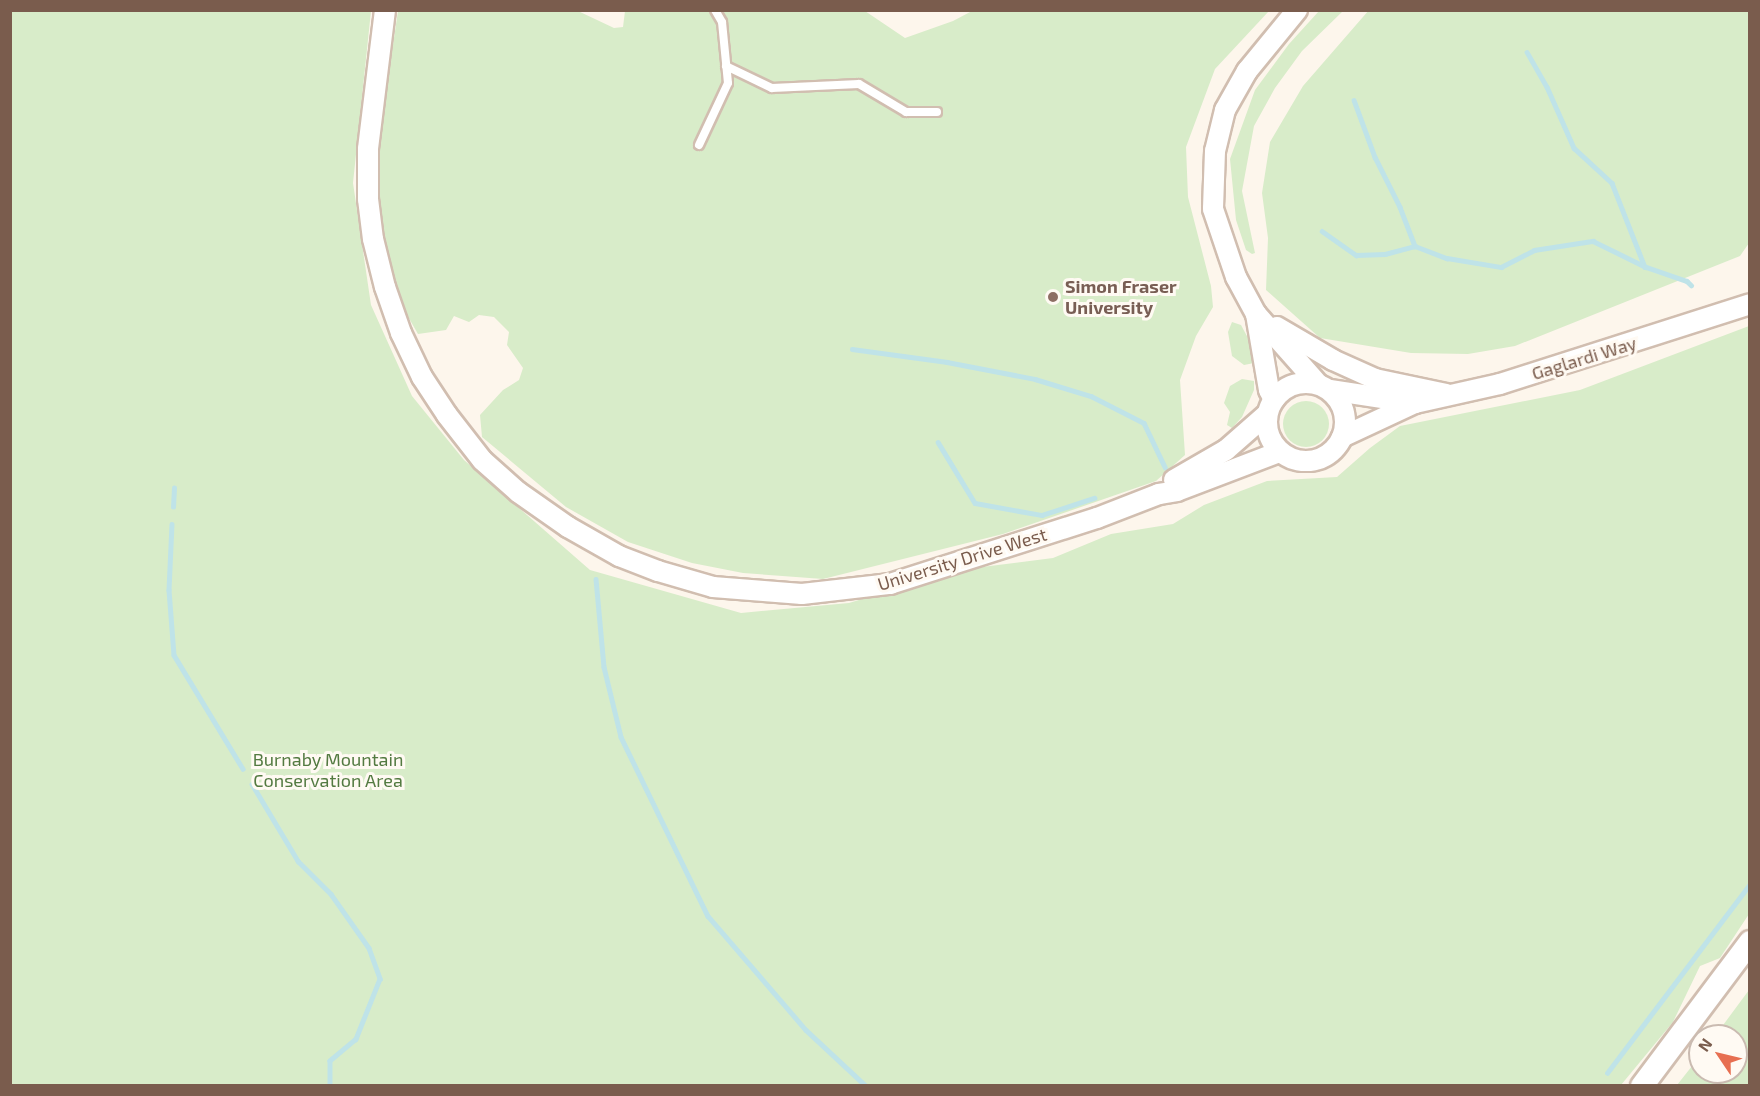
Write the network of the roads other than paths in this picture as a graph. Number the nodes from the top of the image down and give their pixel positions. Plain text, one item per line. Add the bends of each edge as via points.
1 (385, 10) edge
2 (715, 10) edge
3 (1297, 10) edge
4 (726, 66) junction
5 (937, 111) dead end
6 (699, 145) dead end
7 (1749, 304) edge
8 (1256, 314) junction
9 (1324, 387) junction
10 (1452, 395) junction
11 (1415, 402) junction
12 (1270, 408) junction
13 (1342, 437) junction
14 (1279, 452) junction
15 (1159, 494) junction
16 (1749, 942) edge
17 (1642, 1086) edge

1 - 15 street, University Drive West via 368,149 368,199 380,267 398,324 422,377 482,460 518,492 568,527 619,556 713,586 811,593 890,584 1097,518
2 - 4 lane via 722,22
3 - 8 street via 1235,90 1218,130 1215,151 1213,209 1217,226 1236,277
4 - 5 lane via 772,88 859,84 906,112
4 - 6 lane via 728,83
7 - 10 street, Gaglardi Way via 1592,356
8 - 9 street
8 - 10 street via 1375,379
8 - 12 street
9 - 11 street, Gaglardi Way
9 - 12 street via 1294,385
9 - 13 street via 1339,399 1345,411
10 - 11 street, Gaglardi Way
11 - 13 street, Gaglardi Way
12 - 14 street via 1268,435
12 - 15 street, University Drive West via 1226,450 1173,480
13 - 14 street via 1336,448 1314,461 1302,462
14 - 15 street, University Drive West via 1177,491
16 - 17 main road

